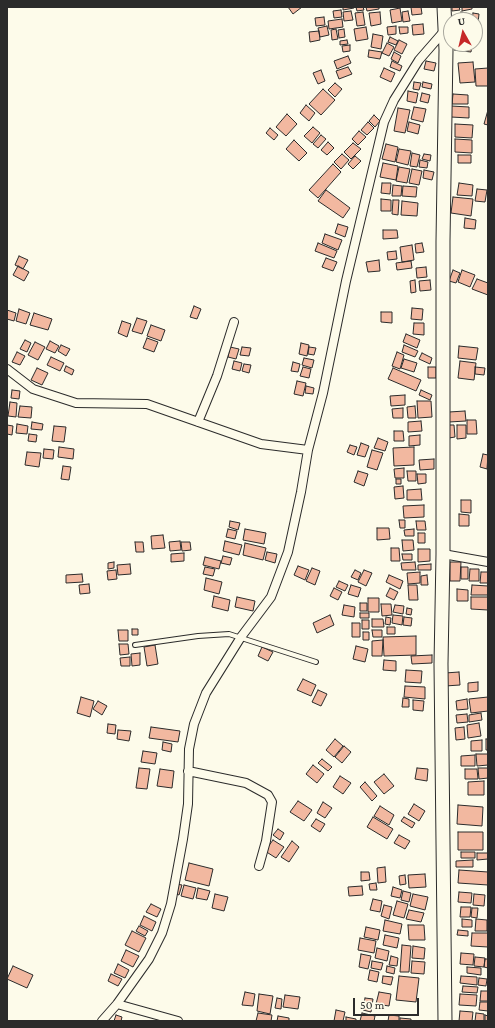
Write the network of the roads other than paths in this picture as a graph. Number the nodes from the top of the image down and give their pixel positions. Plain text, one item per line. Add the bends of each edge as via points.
1 (443, 32) edge
2 (446, 52) edge
3 (234, 322) dead end
4 (7, 369) edge
5 (198, 422) junction
6 (308, 450) junction
7 (443, 554) junction
8 (488, 562) edge
9 (241, 637) junction
10 (135, 645) dead end
11 (316, 662) dead end
12 (188, 771) junction
13 (259, 866) dead end
14 (117, 1004) junction
15 (102, 1021) edge
16 (178, 1021) edge
17 (445, 1021) edge

1 - 6 street via 419,60 394,100 384,122 346,281 325,386
2 - 7 highway
3 - 5 street via 217,376
4 - 5 street via 33,389 76,403 147,404
5 - 6 street via 261,444
6 - 9 street via 293,529 280,576 271,597
7 - 8 street
7 - 17 highway via 440,664
9 - 10 lane via 219,634
9 - 11 lane
9 - 12 street via 204,699 194,724
12 - 13 street via 246,783 268,795 272,802
12 - 14 street via 188,804 171,904 162,933 149,960
14 - 15 street
14 - 16 street

